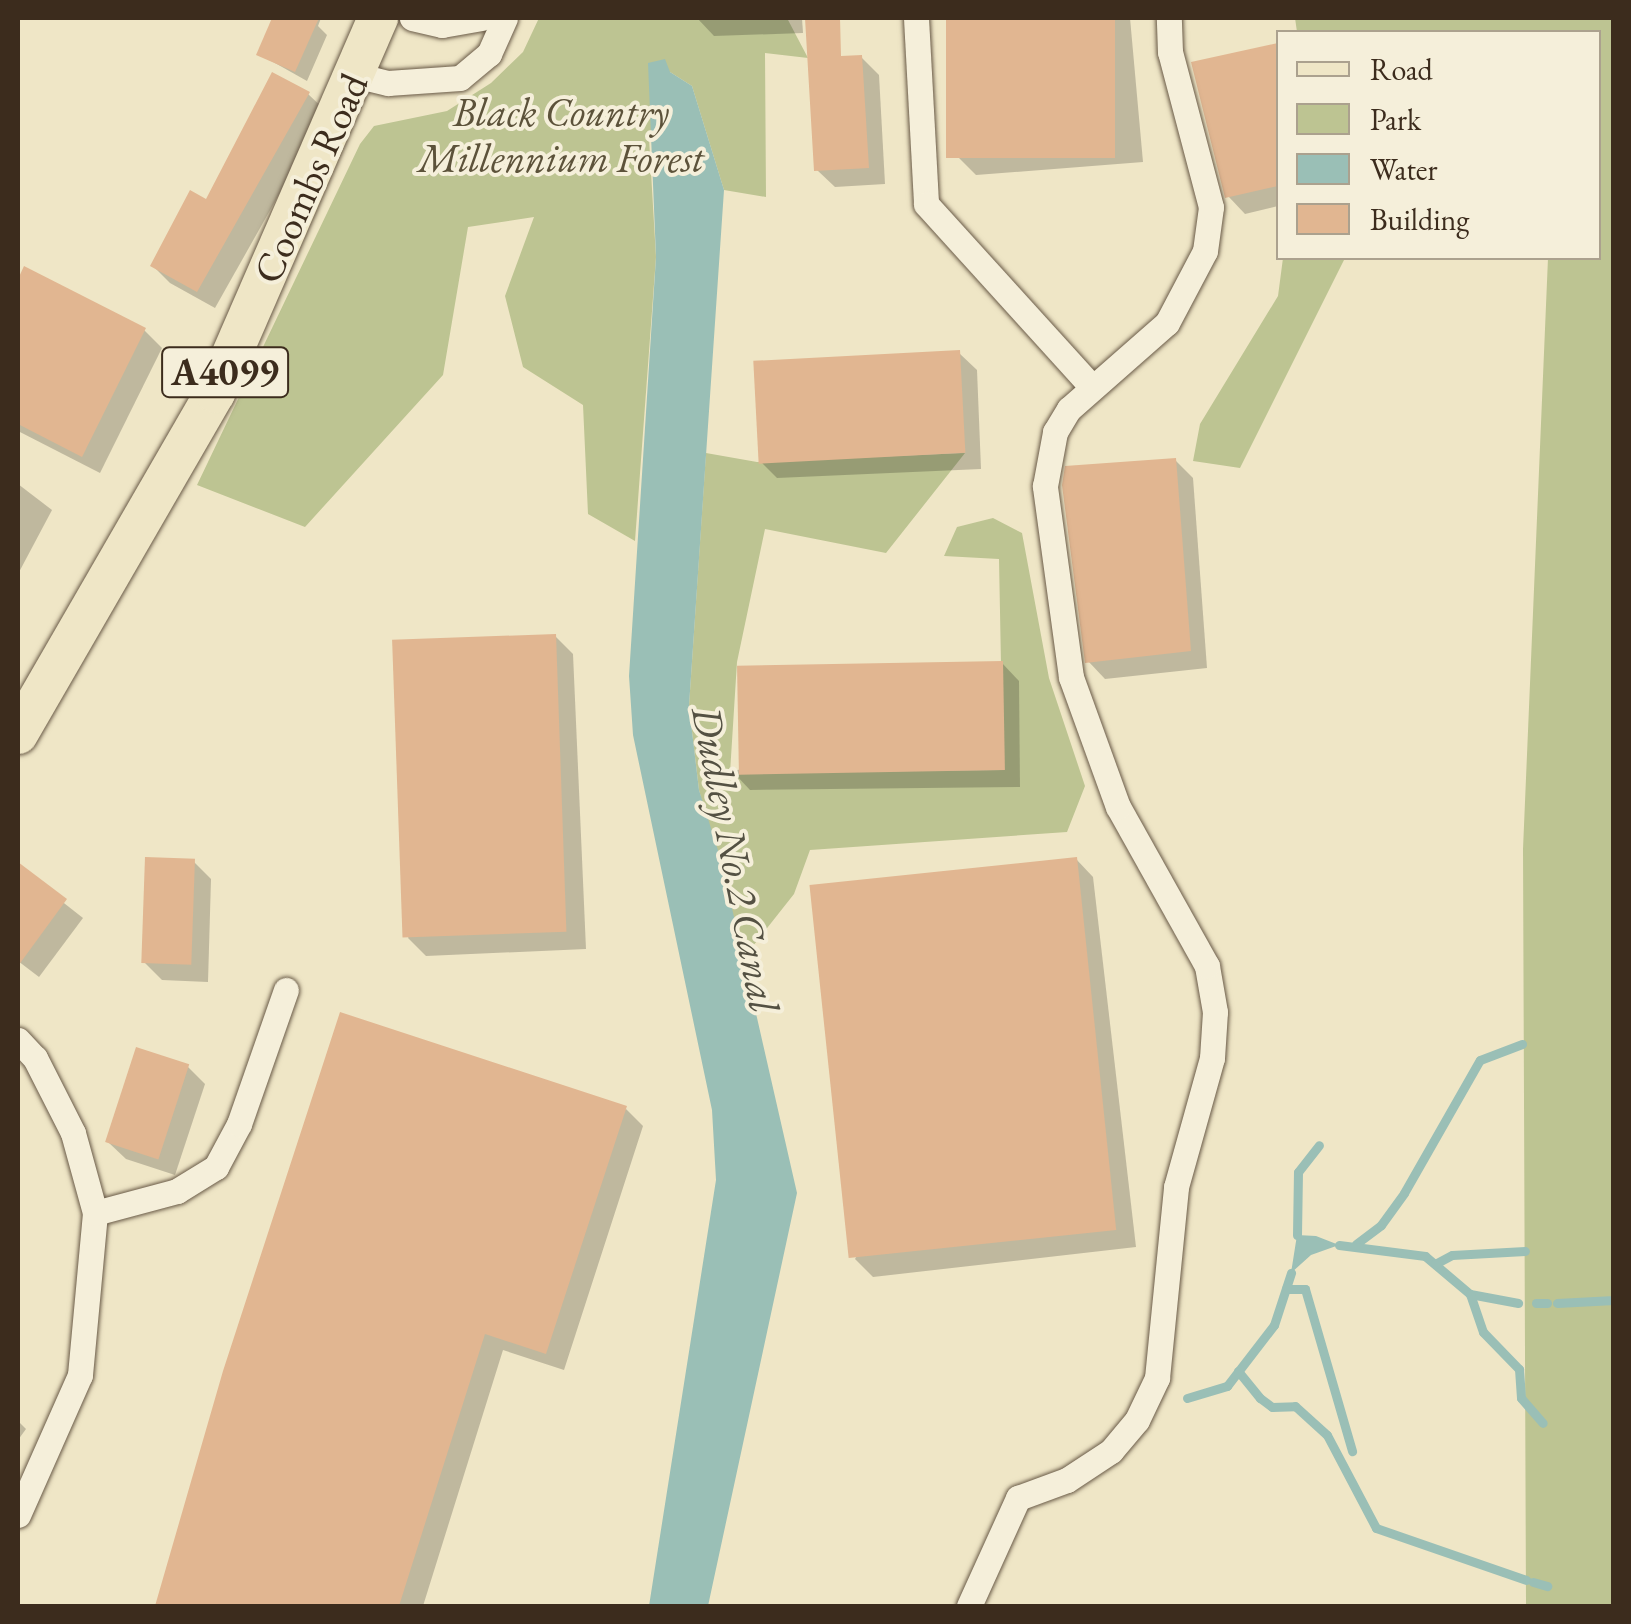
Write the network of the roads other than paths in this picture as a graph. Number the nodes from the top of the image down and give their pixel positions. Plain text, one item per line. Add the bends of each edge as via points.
1 (378, 18) edge
2 (412, 18) edge
3 (480, 18) edge
4 (504, 18) edge
5 (916, 18) edge
6 (1169, 18) edge
7 (355, 75) junction
8 (1092, 386) junction
9 (64, 652) junction
10 (18, 709) edge
11 (18, 734) edge
12 (286, 990) dead end
13 (18, 1040) edge
14 (95, 1213) junction
15 (18, 1515) edge
16 (969, 1606) edge

1 - 7 main road, Coombs Road / A4099
2 - 3 street via 442,25
4 - 7 street via 489,54 460,78 388,83
5 - 8 street via 926,204
6 - 8 street via 1170,52 1210,207 1206,251 1167,323
7 - 9 main road, Coombs Road / A4099 via 216,393
8 - 16 street via 1055,432 1048,468 1053,580 1071,677 1118,807 1207,966 1215,1012 1212,1058 1176,1187 1157,1378 1137,1420 1110,1451 1067,1480 1018,1498
9 - 10 main road, Coombs Road / A4099
9 - 11 main road, Coombs Road / A4099
12 - 14 street via 239,1124 216,1167 177,1192
13 - 14 street via 35,1058 73,1132
14 - 15 street via 80,1375

